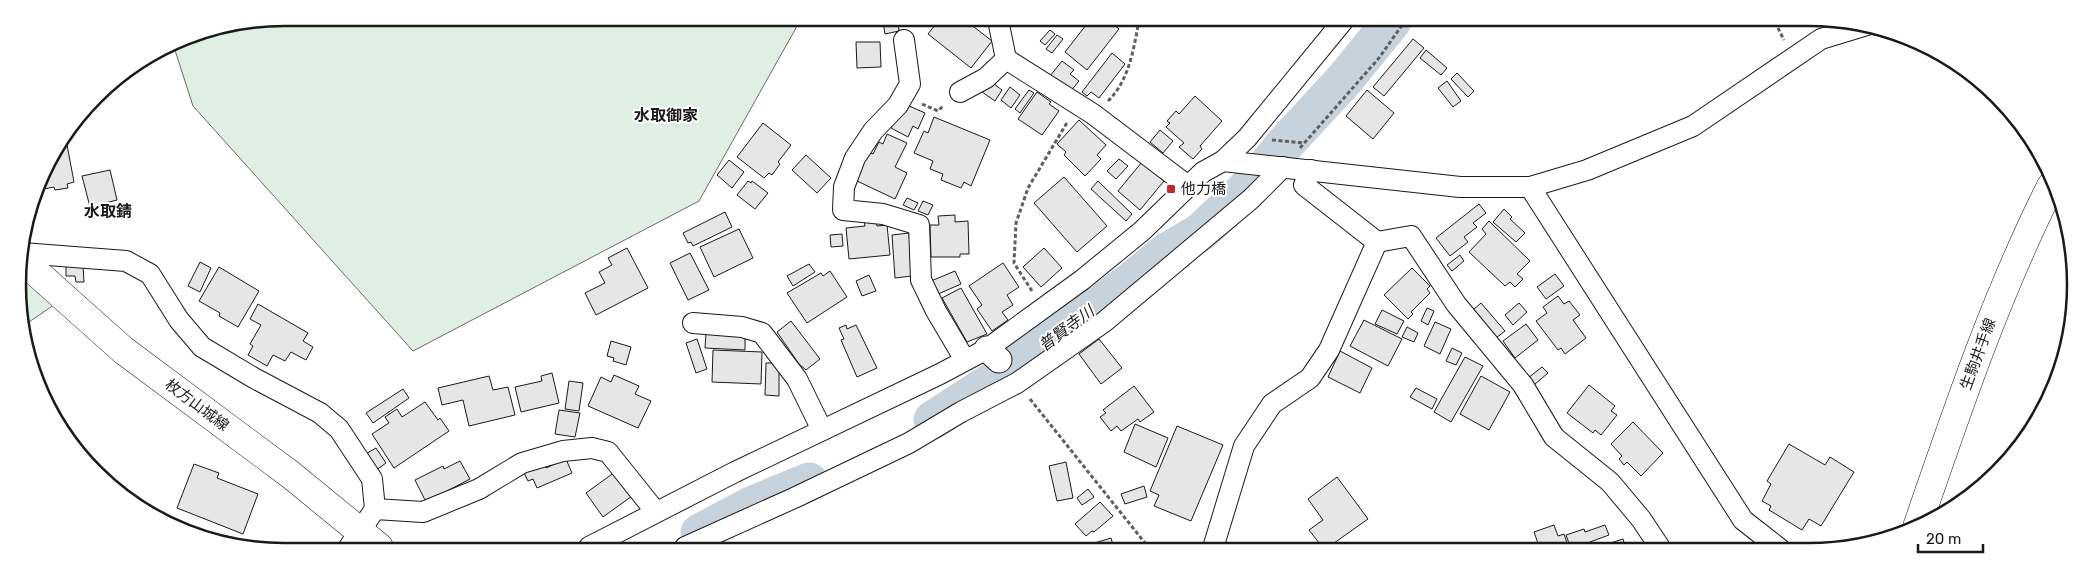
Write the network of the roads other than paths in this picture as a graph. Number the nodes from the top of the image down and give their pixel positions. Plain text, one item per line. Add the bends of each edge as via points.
1 (999, 26) edge
2 (1339, 26) edge
3 (1852, 30) edge
4 (904, 40) dead end
5 (1006, 59) junction
6 (960, 92) road end
7 (1223, 161) junction
8 (1278, 167) junction
9 (1311, 170) junction
10 (1188, 186) junction
11 (1530, 187) junction
12 (2049, 191) edge
13 (1377, 242) junction
14 (28, 253) edge
15 (27, 264) edge
16 (693, 323) dead end
17 (964, 360) junction
18 (822, 430) junction
19 (375, 509) junction
20 (656, 512) junction
21 (1921, 517) edge
22 (363, 542) edge
23 (597, 543) edge
24 (694, 543) edge
25 (1215, 543) edge
26 (1657, 543) edge
27 (1772, 543) edge

1 - 5 street
2 - 7 street via 1247,138
3 - 11 street via 1821,40 1694,126 1587,170
4 - 17 street via 910,84 855,158 844,187 843,210 882,214 919,225 921,280
5 - 6 street via 986,78
5 - 10 street via 1094,114
7 - 8 street
7 - 10 street via 1203,172
8 - 9 street
8 - 24 street via 1251,199 1104,322 1016,383 909,443
9 - 11 street via 1460,187
9 - 13 street via 1304,185
10 - 17 street via 1142,231 1044,308 992,354
11 - 27 street via 1743,520
12 - 21 main road, 生駒井手線 via 2007,278
13 - 25 street via 1329,350 1310,378 1272,404 1244,446
13 - 26 street via 1410,236 1456,304 1523,385 1554,437 1610,482
14 - 19 street via 126,261 150,274 179,320 202,347 320,413 339,428 372,479
15 - 22 main road, 枚方山城線 via 123,350 291,475
16 - 18 street via 742,326 762,334 797,379
17 - 18 street
18 - 20 street
19 - 20 street via 423,512 479,489 522,462 563,451 592,448 608,452
19 - 22 street
20 - 23 street

